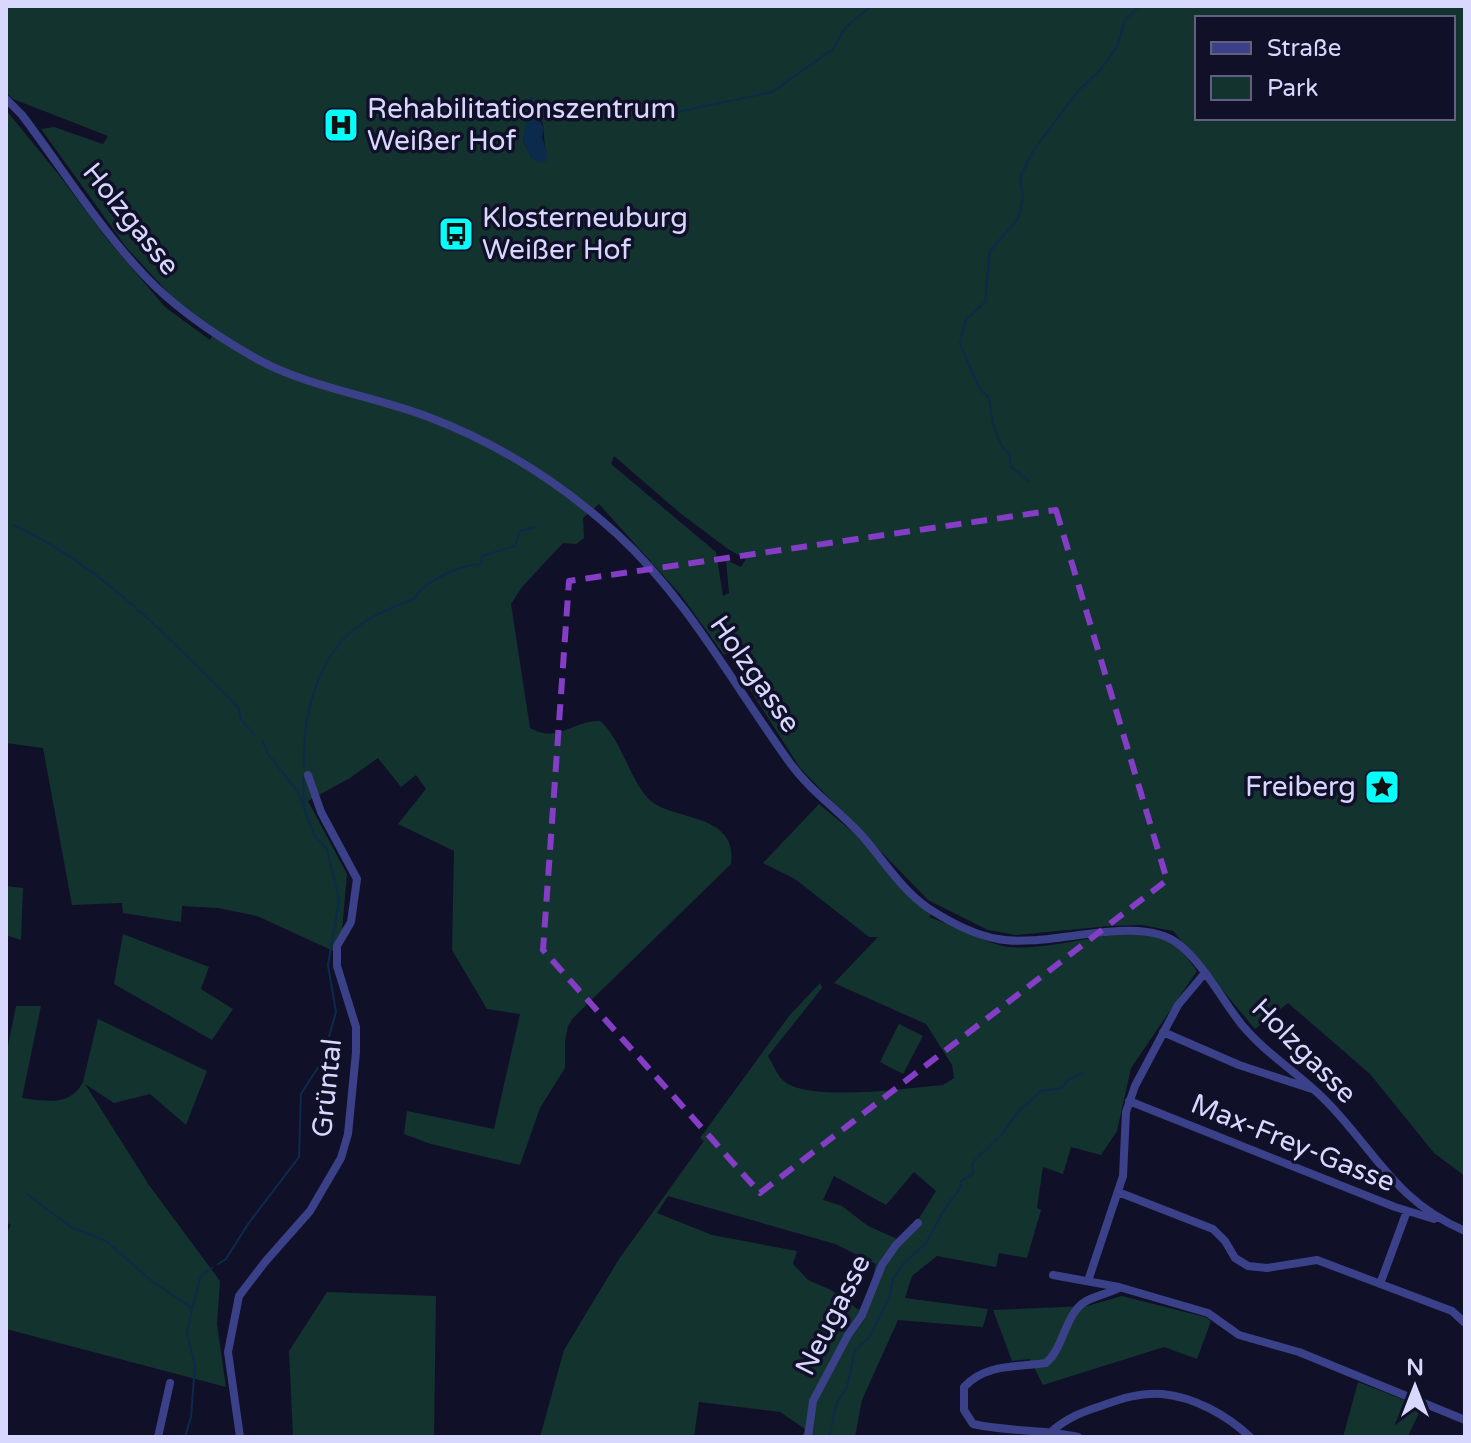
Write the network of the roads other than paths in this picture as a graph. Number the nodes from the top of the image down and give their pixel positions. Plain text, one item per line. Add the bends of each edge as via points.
1 (6, 99) edge
2 (308, 775) dead end
3 (1204, 974) junction
4 (1163, 1032) junction
5 (1273, 1058) junction
6 (1266, 1074) junction
7 (1315, 1090) junction
8 (1129, 1101) junction
9 (1402, 1191) junction
10 (1118, 1192) junction
11 (1395, 1207) junction
12 (1407, 1211) junction
13 (1442, 1221) junction
14 (918, 1223) dead end
15 (1465, 1231) edge
16 (1053, 1275) dead end
17 (1088, 1281) junction
18 (1380, 1284) junction
19 (1119, 1287) junction
20 (1465, 1323) edge
21 (170, 1383) dead end
22 (1465, 1420) edge
23 (1052, 1431) junction
24 (158, 1437) edge
25 (240, 1437) edge
26 (808, 1437) edge
27 (1078, 1437) edge
28 (1250, 1437) edge

1 - 3 street, Holzgasse via 143,274 207,329 255,359 311,382 428,416 485,441 571,495 619,536 687,613 808,786 929,908 999,940 1155,932 1180,945
2 - 25 street, Grüntal via 321,812 357,879 351,922 337,946 337,966 356,1027 345,1113 348,1134 341,1158 310,1211 239,1296 228,1352
3 - 4 street
3 - 5 street, Holzgasse
4 - 6 street
4 - 8 street
5 - 6 street
5 - 7 street, Holzgasse
6 - 7 street
7 - 9 street, Holzgasse
8 - 10 street
8 - 11 street, Max-Frey-Gasse
9 - 11 street
9 - 13 street, Holzgasse
10 - 17 street
10 - 18 street via 1213,1229 1248,1266 1317,1260
11 - 12 street, Max-Frey-Gasse
12 - 13 street, Max-Frey-Gasse
12 - 18 street
13 - 15 street, Holzgasse
14 - 26 street, Neugasse via 882,1265 862,1315 813,1401
16 - 17 street
17 - 19 street
18 - 20 street via 1452,1311
19 - 22 street via 1208,1313 1239,1335 1299,1352
19 - 23 street via 1083,1303 1046,1363 987,1370 964,1387 964,1410 973,1424
21 - 24 street
23 - 27 street
23 - 28 street via 1068,1417 1129,1396 1162,1394 1214,1411

